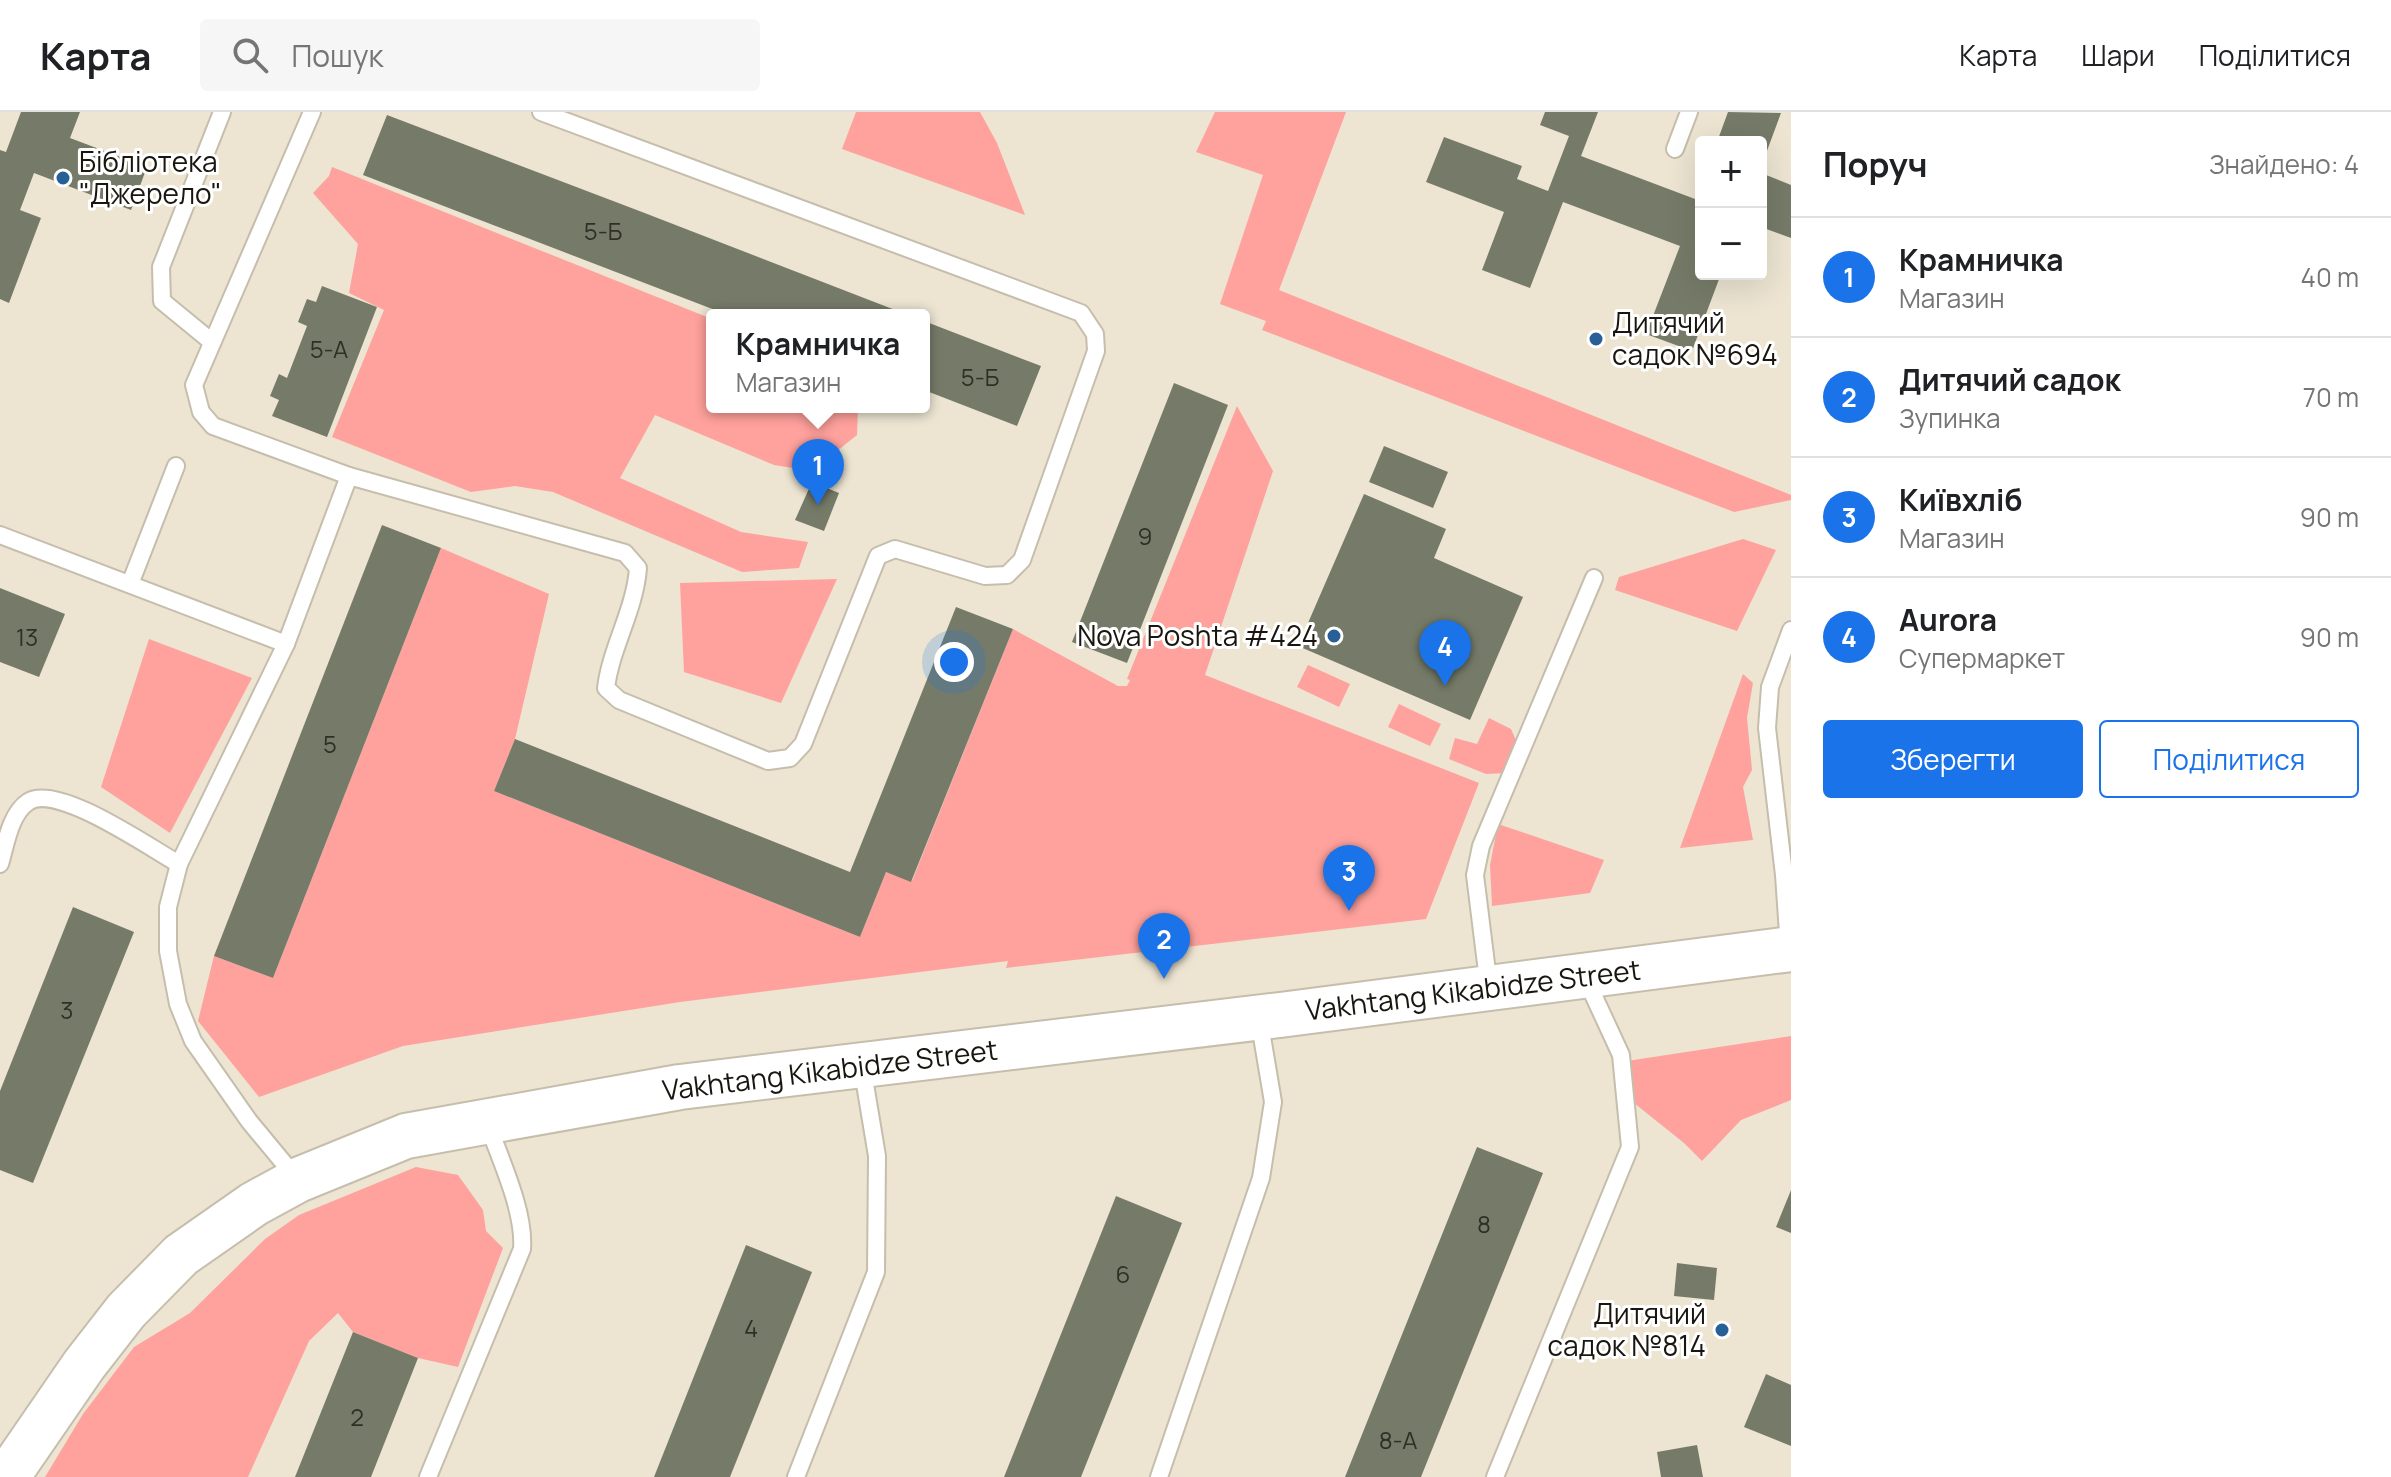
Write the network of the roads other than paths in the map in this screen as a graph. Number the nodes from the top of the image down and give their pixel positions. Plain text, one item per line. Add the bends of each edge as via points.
1 (222, 112) edge
2 (312, 112) edge
3 (541, 112) edge
4 (1689, 112) edge
5 (1675, 149) dead end
6 (212, 342) junction
7 (176, 466) dead end
8 (349, 476) junction
9 (0, 535) edge
10 (1594, 578) dead end
11 (130, 584) junction
12 (1791, 630) edge
13 (286, 644) junction
14 (0, 864) edge
15 (179, 864) junction
16 (1790, 950) edge
17 (1584, 976) junction
18 (1489, 988) junction
19 (1259, 1017) junction
20 (862, 1065) junction
21 (487, 1121) junction
22 (298, 1180) junction
23 (7, 1477) edge
24 (428, 1477) edge
25 (796, 1477) edge
26 (1159, 1477) edge
27 (1495, 1477) edge

1 - 6 lane via 161,267 162,301
2 - 6 lane
3 - 8 lane via 1081,313 1095,334 1096,351 1022,560 1007,575 985,576 895,549 878,556 803,744 790,758 768,761 619,700 606,688 637,587 638,568 625,553
4 - 5 lane
6 - 8 lane via 194,385 201,412 213,426
7 - 11 lane
8 - 13 lane
9 - 11 lane
10 - 18 lane via 1481,846 1475,875
11 - 13 lane
12 - 16 lane via 1770,687 1767,728
13 - 15 lane
14 - 15 lane via 18,811 42,795 90,812
15 - 22 lane via 168,907 168,951 178,1004 193,1041
16 - 17 street, Vakhtang Kikabidze Street
17 - 18 street, Vakhtang Kikabidze Street
17 - 27 lane via 1621,1055 1630,1147
18 - 19 street, Vakhtang Kikabidze Street
19 - 20 street, Vakhtang Kikabidze Street
19 - 26 lane via 1273,1102 1261,1178
20 - 21 street, Vakhtang Kikabidze Street via 680,1087
20 - 25 lane via 877,1156 876,1272
21 - 22 street, Vakhtang Kikabidze Street via 406,1136
21 - 24 lane via 517,1208 522,1249
22 - 23 street, Vakhtang Kikabidze Street via 181,1255 126,1311

